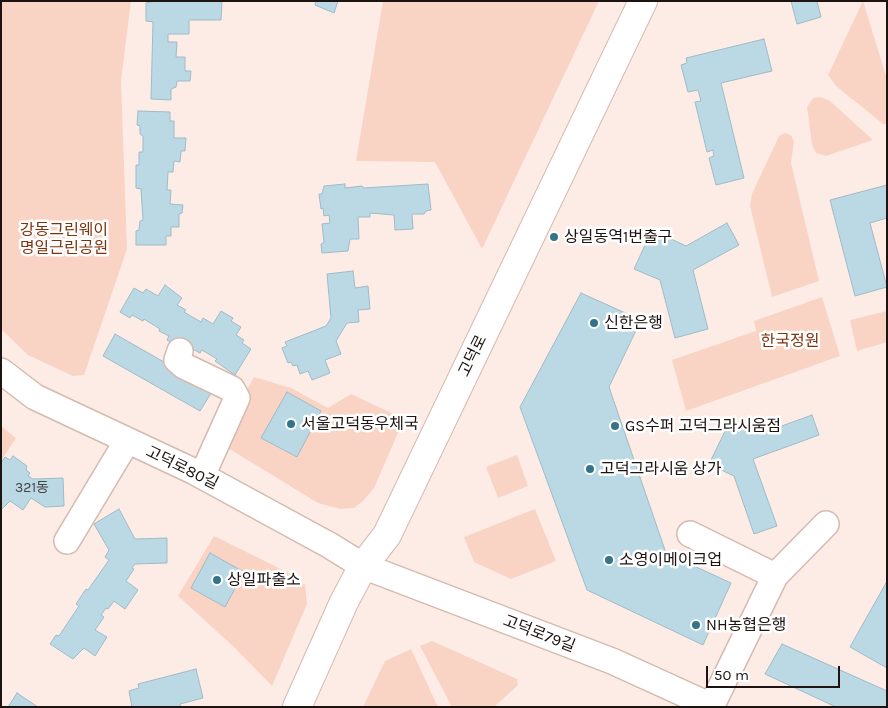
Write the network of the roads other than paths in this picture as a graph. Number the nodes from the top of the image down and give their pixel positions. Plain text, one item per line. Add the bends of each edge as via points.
1 (643, 1) edge
2 (180, 350) dead end
3 (1, 371) edge
4 (126, 441) junction
5 (202, 476) junction
6 (826, 524) dead end
7 (690, 534) dead end
8 (68, 541) dead end
9 (363, 566) junction
10 (775, 576) junction
11 (712, 706) edge
12 (297, 707) edge

1 - 9 main road, 고덕로 via 387,535
2 - 5 street via 177,360 184,366 232,390 237,398
3 - 4 street, 고덕로80길 via 35,397
4 - 5 street, 고덕로80길
4 - 8 street
5 - 9 street, 고덕로80길
6 - 10 street
7 - 10 street
9 - 11 street, 고덕로79길 via 612,661
9 - 12 main road, 고덕로
10 - 11 street

